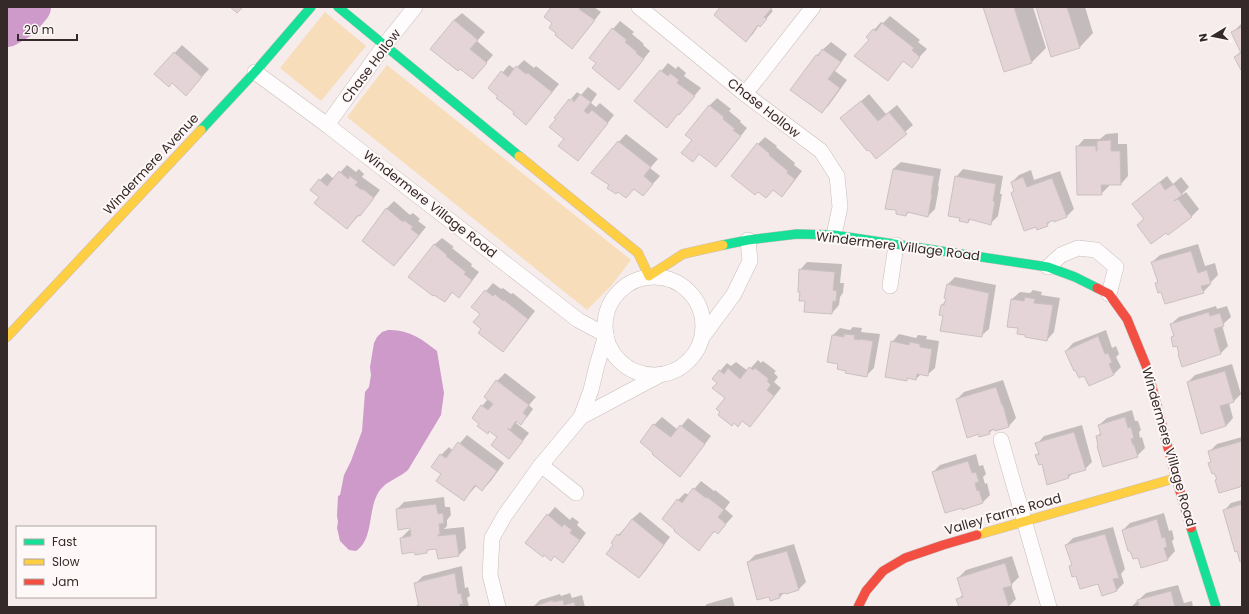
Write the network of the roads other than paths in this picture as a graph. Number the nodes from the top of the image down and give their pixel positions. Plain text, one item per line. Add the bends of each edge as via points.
1 (311, 7) edge
2 (338, 7) edge
3 (415, 7) edge
4 (638, 7) edge
5 (812, 7) edge
6 (384, 46) junction
7 (255, 72) junction
8 (745, 94) junction
9 (327, 125) junction
10 (834, 235) junction
11 (748, 240) junction
12 (896, 245) junction
13 (1048, 267) junction
14 (649, 276) junction
15 (890, 286) dead end
16 (1109, 294) junction
17 (606, 335) junction
18 (703, 336) junction
19 (7, 337) edge
20 (661, 375) junction
21 (581, 417) junction
22 (1001, 440) dead end
23 (540, 465) junction
24 (1176, 478) junction
25 (576, 493) dead end
26 (1024, 522) junction
27 (498, 607) edge
28 (858, 607) edge
29 (1049, 607) edge
30 (1216, 607) edge

1 - 7 street, Windermere Avenue
2 - 6 street
3 - 6 street, Chase Hollow
4 - 8 street, Chase Hollow
5 - 8 street
6 - 9 street, Chase Hollow
6 - 14 street via 638,253
7 - 9 street, Windermere Village Road
7 - 19 street, Windermere Avenue
8 - 10 street, Chase Hollow via 821,151 837,176 840,207
9 - 17 street, Windermere Village Road via 578,320
10 - 11 street, Windermere Village Road via 797,234
10 - 12 street, Windermere Village Road
11 - 14 street, Windermere Village Road via 682,254
11 - 18 street, Windermere Village Road via 750,261 734,294
12 - 13 street, Windermere Village Road
12 - 15 street
13 - 16 street, Windermere Village Road
13 - 16 street via 1061,255 1078,248 1096,250 1116,267
14 - 17 street, Windermere Village Road via 633,280 620,290 610,303 605,318
14 - 18 street, Windermere Village Road via 679,282 691,292 700,306 704,321
16 - 24 street, Windermere Village Road via 1127,319 1147,368
17 - 20 street, Windermere Village Road via 611,349 620,361 632,370 646,375
17 - 21 street, Windermere Village Road
18 - 20 street, Windermere Village Road via 688,362 676,370
20 - 21 street, Windermere Village Road
21 - 23 street, Windermere Village Road
22 - 26 street
23 - 25 street
23 - 27 street, Windermere Village Road via 492,538 490,575
24 - 26 street, Valley Farms Road
24 - 30 street, Windermere Village Road
26 - 28 street, Valley Farms Road via 905,558 883,571 866,591
26 - 29 street

